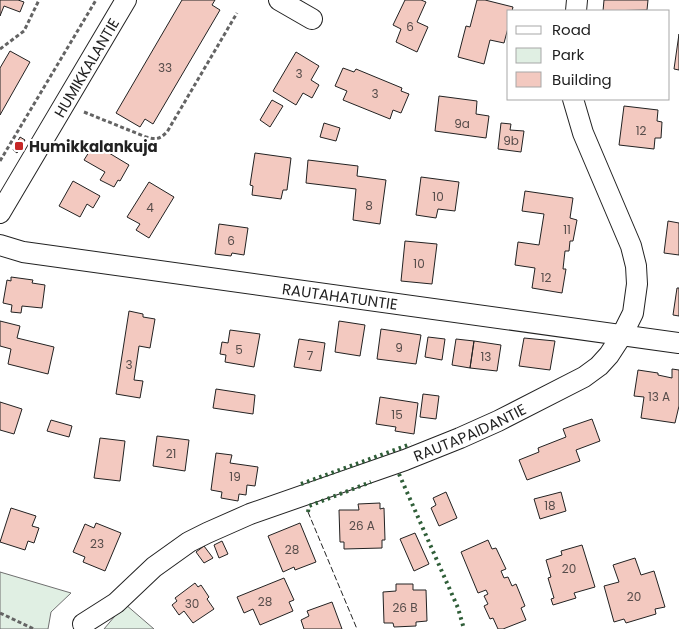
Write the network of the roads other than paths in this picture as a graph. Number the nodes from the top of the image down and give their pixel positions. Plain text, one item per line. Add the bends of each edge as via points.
1 (126, 0) edge
2 (279, 0) edge
3 (312, 19) dead end
4 (573, 100) edge
5 (0, 213) edge
6 (0, 245) edge
7 (622, 335) junction
8 (679, 343) edge
9 (83, 624) dead end

1 - 5 street, HUMIKKALANTIE
2 - 3 street
4 - 7 street, RAUTAPAIDANTIE via 583,133 631,246 636,266 633,313
6 - 7 street, RAUTAHATUNTIE via 23,252
7 - 8 street, RAUTAHATUNTIE
7 - 9 street, RAUTAPAIDANTIE via 609,355 584,377 498,421 405,460 250,514 189,542 154,567 116,604

